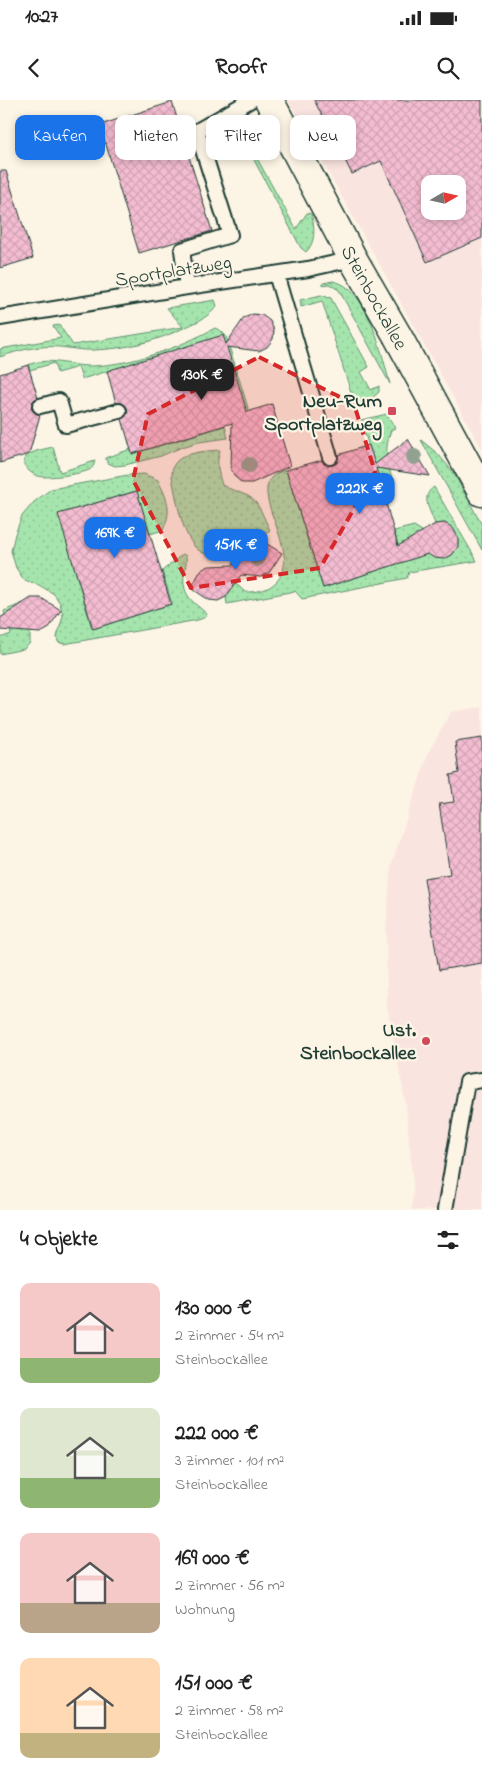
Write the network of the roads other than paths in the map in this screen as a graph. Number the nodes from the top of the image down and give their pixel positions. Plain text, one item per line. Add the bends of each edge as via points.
1 (252, 100) edge
2 (269, 100) edge
3 (353, 260) junction
4 (276, 274) junction
5 (187, 287) junction
6 (0, 318) edge
7 (40, 406) dead end
8 (119, 411) dead end
9 (330, 457) dead end
10 (482, 492) edge
11 (482, 1080) edge
12 (445, 1210) edge

1 - 5 lane via 197,131 230,235 182,250
2 - 3 street, Steinbockallee
3 - 4 lane, Sportplatzweg
3 - 10 street, Steinbockallee
4 - 5 lane, Sportplatzweg
4 - 9 lane
5 - 6 lane, Sportplatzweg
7 - 8 lane via 58,401 66,426
11 - 12 lane via 467,1082

